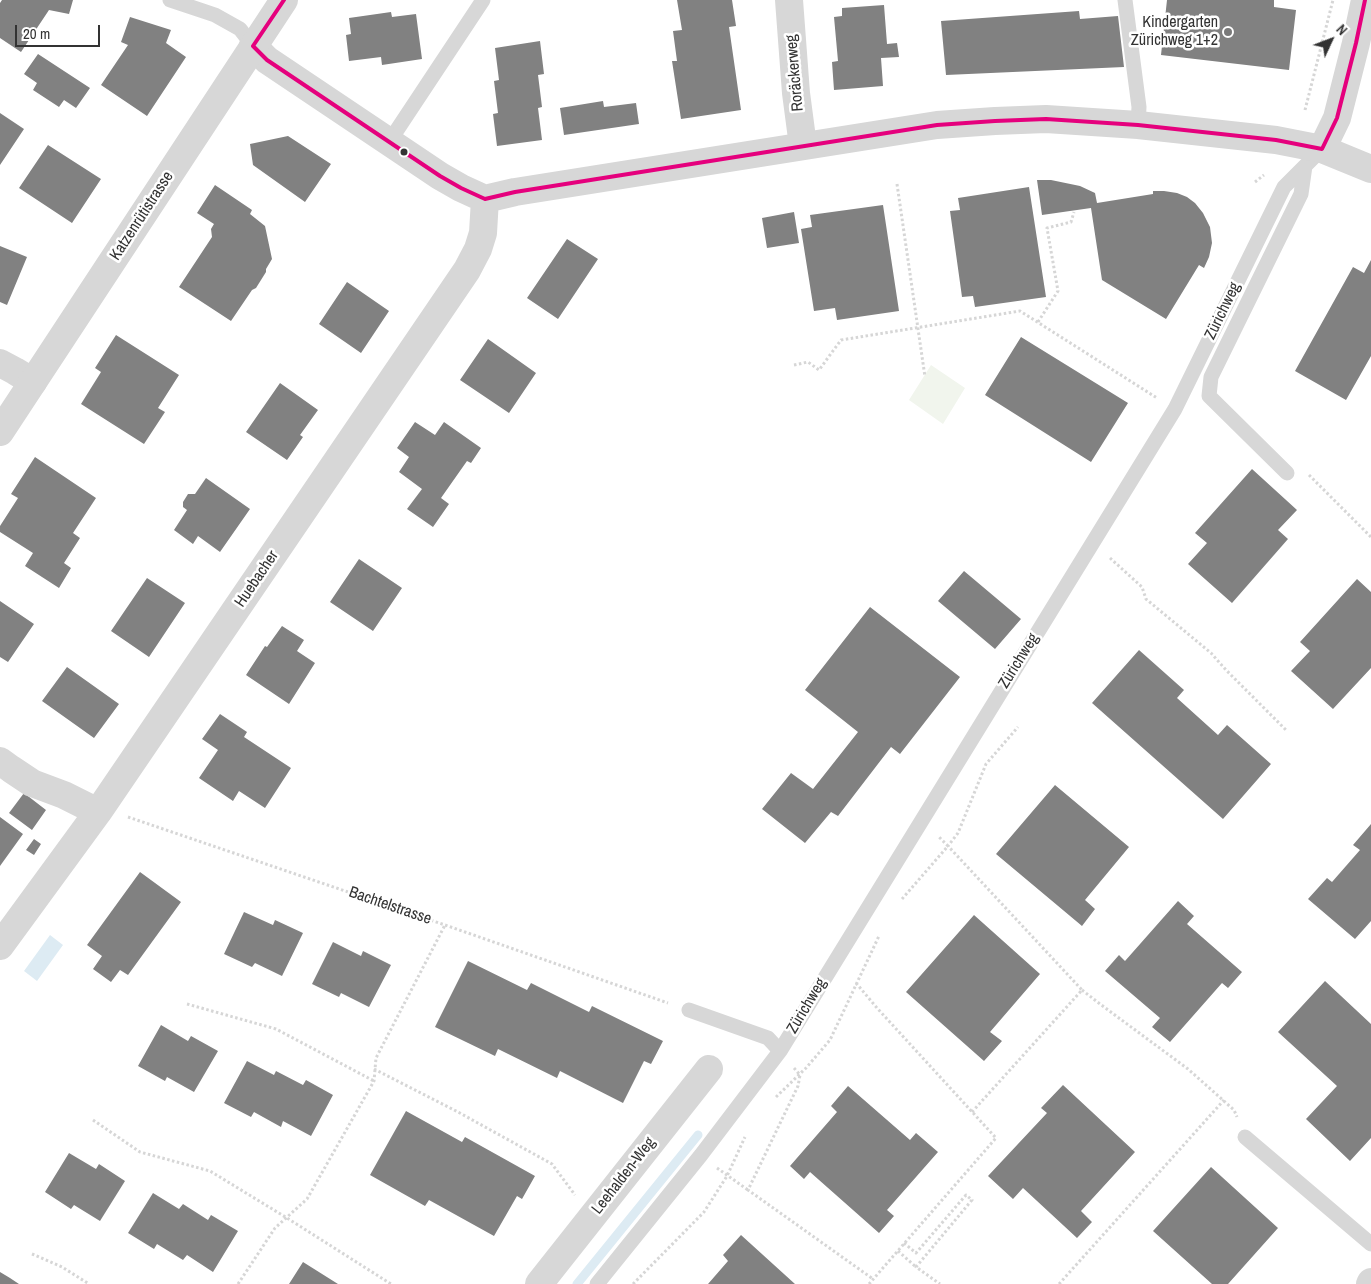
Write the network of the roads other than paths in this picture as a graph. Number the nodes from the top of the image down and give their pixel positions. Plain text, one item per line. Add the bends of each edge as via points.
1 (170, 0) edge
2 (284, 0) edge
3 (483, 0) edge
4 (789, 0) edge
5 (1125, 0) edge
6 (1365, 0) edge
7 (253, 46) junction
8 (1138, 124) junction
9 (389, 142) junction
10 (803, 146) junction
11 (1314, 158) junction
12 (1371, 169) edge
13 (485, 199) junction
14 (0, 363) edge
15 (1195, 367) junction
16 (1211, 378) junction
17 (33, 382) junction
18 (0, 432) edge
19 (1287, 473) dead end
20 (0, 761) edge
21 (98, 812) junction
22 (0, 946) edge
23 (689, 1010) road end
24 (780, 1050) junction
25 (709, 1069) dead end
26 (1245, 1137) road end
27 (1371, 1244) edge
28 (539, 1284) edge
29 (598, 1284) edge

1 - 7 lane via 214,15 240,29
2 - 7 street, Katzenrütistrasse
3 - 9 lane
4 - 10 street, Roräckerweg
5 - 8 lane via 1139,108
6 - 11 street, Zürichweg via 1337,118
7 - 9 street via 267,60
7 - 17 street, Katzenrütistrasse
8 - 10 street via 1046,119 995,121 937,125
8 - 11 street via 1276,140
9 - 13 street via 440,176
10 - 13 street
11 - 12 street
11 - 15 lane, Zürichweg via 1284,187
11 - 16 lane via 1301,194
13 - 21 street, Huebacher via 483,233 467,270
14 - 17 street
15 - 16 lane
15 - 24 lane, Zürichweg via 1175,409
16 - 19 lane via 1209,396
17 - 18 street, Katzenrütistrasse
20 - 21 street via 32,783
21 - 22 street, Huebacher
23 - 24 lane via 768,1038
24 - 29 lane, Zürichweg
25 - 28 street, Leehalden-Weg
26 - 27 lane

